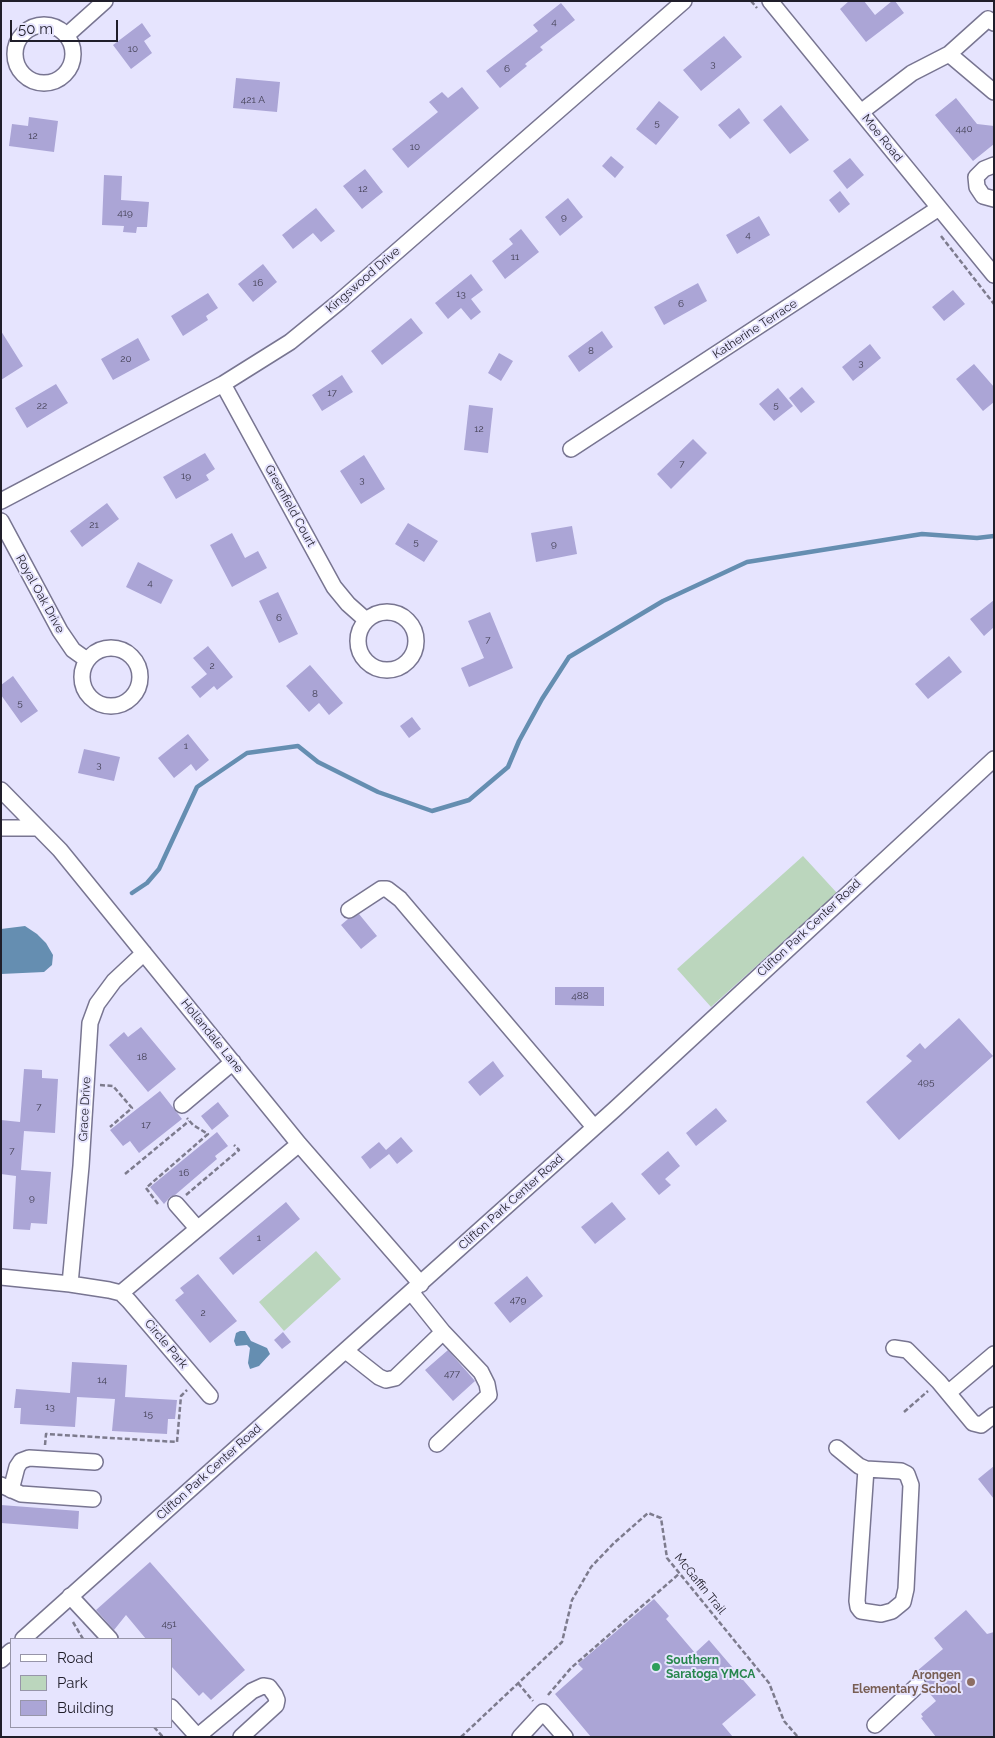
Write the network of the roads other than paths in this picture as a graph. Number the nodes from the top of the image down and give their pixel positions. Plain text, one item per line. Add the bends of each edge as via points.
1 (105, 1) edge
2 (684, 1) edge
3 (770, 1) edge
4 (994, 24) edge
5 (67, 35) dead end
6 (949, 54) junction
7 (994, 92) edge
8 (861, 112) junction
9 (994, 165) edge
10 (994, 199) edge
11 (939, 208) junction
12 (991, 267) edge
13 (223, 384) junction
14 (571, 448) dead end
15 (1, 502) edge
16 (1, 521) edge
17 (366, 620) dead end
18 (87, 660) dead end
19 (994, 758) edge
20 (1, 790) edge
21 (1, 828) edge
22 (38, 828) junction
23 (349, 910) dead end
24 (144, 953) junction
25 (233, 1062) junction
26 (182, 1105) road end
27 (594, 1127) junction
28 (299, 1144) junction
29 (176, 1204) road end
30 (197, 1228) junction
31 (1, 1277) edge
32 (70, 1284) junction
33 (416, 1288) junction
34 (121, 1293) junction
35 (444, 1332) junction
36 (894, 1348) dead end
37 (346, 1351) junction
38 (994, 1354) edge
39 (948, 1393) junction
40 (210, 1396) dead end
41 (994, 1415) edge
42 (437, 1444) dead end
43 (837, 1448) dead end
44 (95, 1462) dead end
45 (866, 1469) junction
46 (6, 1488) edge
47 (93, 1499) dead end
48 (70, 1596) junction
49 (24, 1638) edge
50 (109, 1638) edge
51 (918, 1685) dead end
52 (172, 1708) edge
53 (875, 1725) dead end
54 (198, 1736) edge
55 (241, 1737) edge
56 (520, 1737) edge
57 (565, 1737) edge

1 - 5 street
2 - 13 street, Kingswood Drive via 339,302 290,342
3 - 8 street, Moe Road
4 - 6 street via 988,19
6 - 7 street
6 - 8 street via 912,73
8 - 11 street, Moe Road
9 - 10 street via 976,177 976,187 984,196
11 - 12 street, Moe Road
11 - 14 street, Katherine Terrace
13 - 15 street, Kingswood Drive
13 - 17 street, Greenfield Court via 334,587
16 - 18 street, Royal Oak Drive via 60,631 73,650
19 - 27 street, Clifton Park Center Road
20 - 22 street, Hollandale Lane
21 - 22 street
22 - 24 street, Hollandale Lane via 60,850
23 - 27 street via 380,889 387,889 400,899
24 - 25 street, Hollandale Lane
24 - 32 street, Grace Drive via 114,981 97,1004 90,1023 82,1166
25 - 26 street
25 - 28 street, Hollandale Lane
27 - 33 street, Clifton Park Center Road
28 - 30 street
28 - 33 street, Hollandale Lane
29 - 30 street
30 - 34 street
31 - 32 street
32 - 34 street
33 - 35 street, Hollandale Lane
33 - 37 street, Clifton Park Center Road
34 - 40 street, Circle Park
35 - 37 street via 395,1378 386,1380
35 - 42 street, Hollandale Lane via 481,1372 489,1395
36 - 39 street via 906,1350
37 - 48 street, Clifton Park Center Road
38 - 39 street
39 - 41 street via 973,1424 981,1425
43 - 45 street
44 - 46 street via 29,1458 20,1461
45 - 45 street via 900,1471 907,1474 911,1485 903,1602 892,1611 881,1614 861,1611 856,1600
46 - 47 street via 21,1494
48 - 49 street, Clifton Park Center Road
48 - 50 street
51 - 53 street
52 - 54 street
54 - 55 street via 252,1690 263,1686 269,1688 275,1695 276,1705
56 - 57 street via 542,1712

